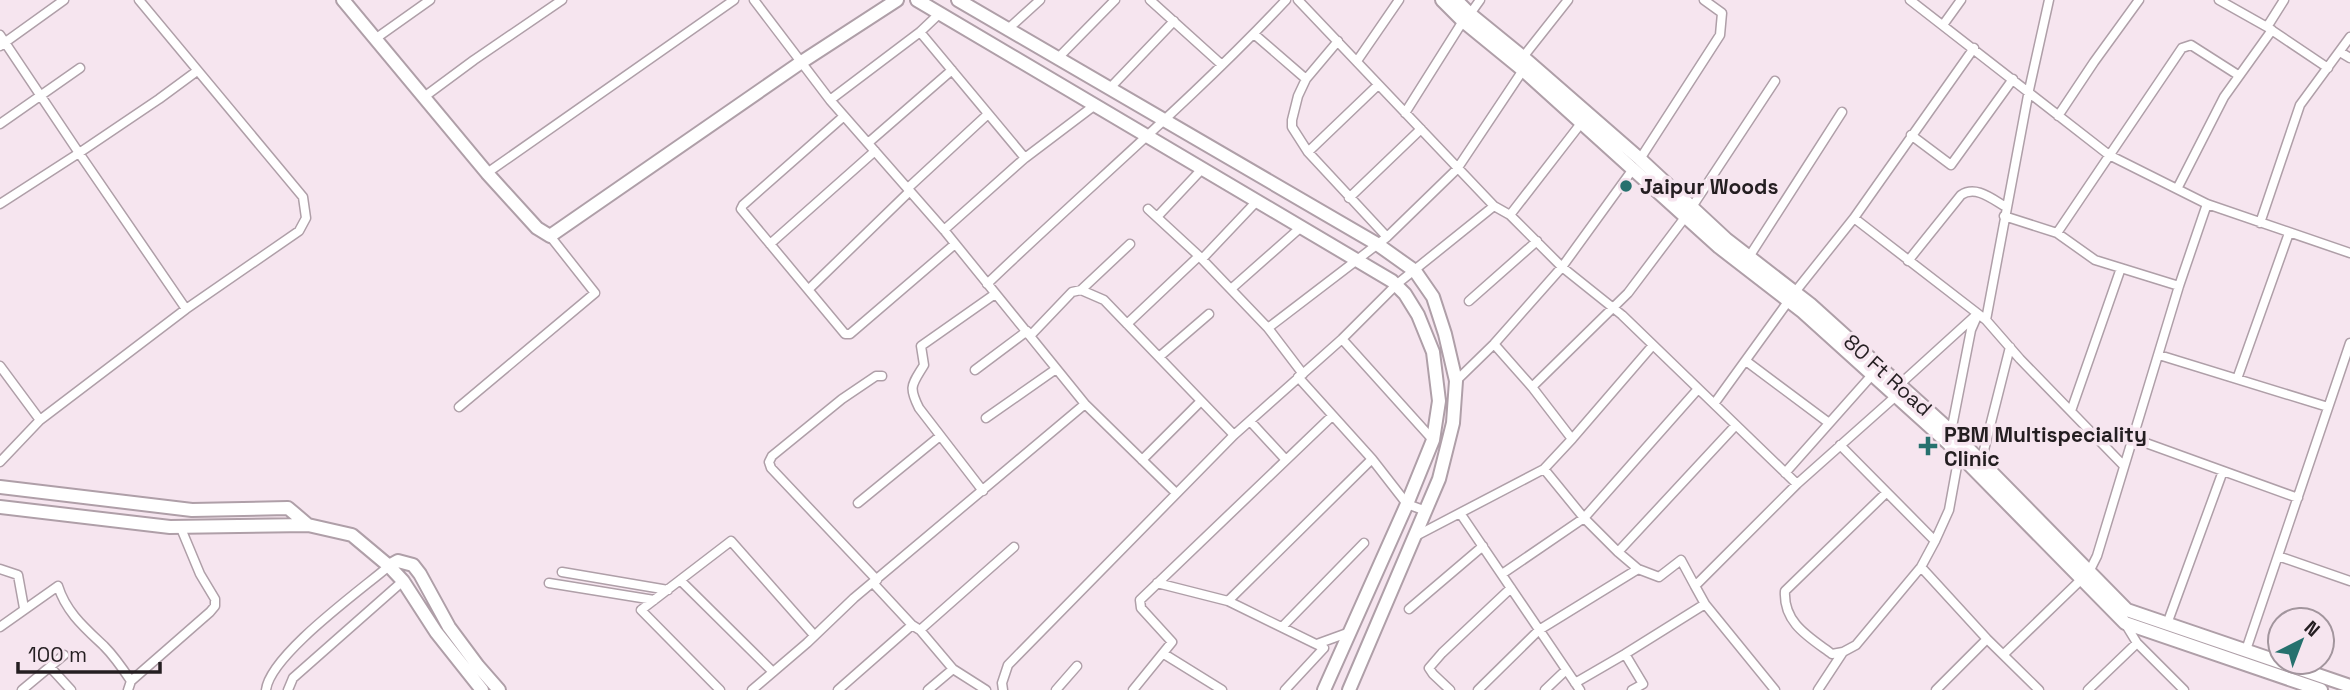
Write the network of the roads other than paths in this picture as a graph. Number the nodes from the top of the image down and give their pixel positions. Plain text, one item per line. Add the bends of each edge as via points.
1 (64, 0) edge
2 (139, 0) edge
3 (343, 0) edge
4 (430, 0) edge
5 (562, 0) edge
6 (734, 0) edge
7 (754, 0) edge
8 (897, 0) edge
9 (916, 0) edge
10 (958, 0) edge
11 (1040, 0) edge
12 (1115, 0) edge
13 (1150, 0) edge
14 (1286, 0) edge
15 (1298, 0) edge
16 (1399, 0) edge
17 (1442, 0) edge
18 (1456, 0) edge
19 (1480, 0) edge
20 (1568, 0) edge
21 (1704, 0) edge
22 (1910, 0) edge
23 (1961, 0) edge
24 (2049, 0) edge
25 (2139, 0) edge
26 (2219, 0) edge
27 (2284, 0) edge
28 (940, 13) junction
29 (1466, 18) junction
30 (1174, 21) junction
31 (1943, 25) junction
32 (1008, 29) junction
33 (2270, 29) junction
34 (920, 32) junction
35 (1254, 34) junction
36 (2350, 37) edge
37 (375, 39) junction
38 (1338, 41) junction
39 (2, 42) edge
40 (1974, 48) junction
41 (2340, 52) junction
42 (2350, 58) edge
43 (1057, 59) junction
44 (1357, 61) junction
45 (800, 63) junction
46 (1523, 63) junction
47 (1222, 65) junction
48 (80, 68) dead end
49 (2328, 68) junction
50 (952, 70) junction
51 (197, 71) junction
52 (2238, 75) junction
53 (1306, 79) junction
54 (2013, 79) junction
55 (1775, 80) dead end
56 (1378, 85) junction
57 (1109, 89) junction
58 (2029, 90) junction
59 (42, 96) junction
60 (424, 97) junction
61 (830, 100) junction
62 (1095, 105) junction
63 (1405, 113) junction
64 (1842, 113) dead end
65 (988, 114) junction
66 (844, 116) junction
67 (2059, 116) junction
68 (1163, 121) junction
69 (1582, 122) junction
70 (0, 124) edge
71 (1421, 129) junction
72 (1911, 135) junction
73 (1147, 137) junction
74 (868, 144) junction
75 (875, 151) junction
76 (1308, 152) junction
77 (79, 153) junction
78 (2109, 155) junction
79 (1025, 158) junction
80 (1636, 164) junction
81 (1202, 169) junction
82 (1457, 169) junction
83 (487, 173) junction
84 (2177, 189) junction
85 (909, 190) junction
86 (1349, 198) junction
87 (1256, 202) junction
88 (0, 204) edge
89 (2207, 204) junction
90 (1494, 206) junction
91 (1148, 209) dead end
92 (2005, 211) junction
93 (1689, 212) junction
94 (1510, 215) junction
95 (1157, 217) junction
96 (1854, 218) junction
97 (2260, 223) junction
98 (1300, 228) junction
99 (944, 230) junction
100 (2057, 233) junction
101 (2289, 233) junction
102 (550, 236) junction
103 (1382, 240) junction
104 (1536, 242) junction
105 (770, 244) junction
106 (955, 244) junction
107 (1130, 244) dead end
108 (2350, 253) edge
109 (1200, 257) junction
110 (1749, 257) junction
111 (1354, 260) junction
112 (1908, 261) junction
113 (1562, 267) junction
114 (2121, 268) junction
115 (1415, 271) junction
116 (987, 284) junction
117 (1397, 284) junction
118 (2179, 286) junction
119 (808, 289) junction
120 (1231, 289) junction
121 (1081, 290) junction
122 (995, 294) junction
123 (1792, 296) junction
124 (1469, 301) dead end
125 (1613, 308) junction
126 (186, 309) junction
127 (1209, 314) dead end
128 (1981, 316) junction
129 (1127, 324) junction
130 (1268, 328) junction
131 (1028, 333) junction
132 (1342, 339) junction
133 (2350, 343) edge
134 (1494, 344) junction
135 (1653, 345) junction
136 (2010, 347) junction
137 (2159, 355) junction
138 (1159, 357) junction
139 (1746, 361) junction
140 (0, 366) edge
141 (1056, 369) junction
142 (975, 370) dead end
143 (2346, 371) edge
144 (1301, 375) junction
145 (1872, 375) junction
146 (881, 376) dead end
147 (2237, 379) junction
148 (1456, 381) junction
149 (1532, 387) junction
150 (1698, 389) junction
151 (1898, 391) junction
152 (1201, 401) junction
153 (1085, 404) junction
154 (1714, 404) junction
155 (459, 407) dead end
156 (2328, 407) junction
157 (2071, 411) junction
158 (1332, 416) junction
159 (986, 418) dead end
160 (40, 420) junction
161 (1250, 421) junction
162 (1829, 423) junction
163 (1736, 425) junction
164 (1951, 432) junction
165 (1234, 435) junction
166 (940, 436) junction
167 (2132, 438) junction
168 (1572, 439) junction
169 (1433, 440) junction
170 (1840, 445) junction
171 (1959, 455) junction
172 (1372, 459) junction
173 (1142, 460) junction
174 (1286, 460) junction
175 (0, 462) edge
176 (1981, 462) junction
177 (2124, 466) junction
178 (1544, 469) junction
179 (2223, 471) junction
180 (1785, 473) junction
181 (1797, 484) junction
182 (0, 487) edge
183 (983, 491) junction
184 (1177, 493) junction
185 (1886, 493) junction
186 (2298, 498) junction
187 (859, 503) dead end
188 (1407, 504) junction
189 (0, 507) edge
190 (1426, 511) junction
191 (1460, 513) junction
192 (1584, 518) junction
193 (309, 525) junction
194 (180, 526) junction
195 (1414, 537) junction
196 (1935, 541) junction
197 (1364, 543) dead end
198 (1483, 546) junction
199 (1014, 547) dead end
200 (1618, 552) junction
201 (2278, 556) junction
202 (390, 566) junction
203 (1920, 567) junction
204 (0, 569) edge
205 (1638, 569) junction
206 (562, 572) dead end
207 (1502, 574) junction
208 (2085, 576) junction
209 (680, 580) junction
210 (403, 581) junction
211 (875, 582) junction
212 (2350, 582) edge
213 (549, 583) dead end
214 (1157, 583) junction
215 (1695, 586) junction
216 (1511, 588) junction
217 (668, 590) junction
218 (654, 600) junction
219 (1228, 601) junction
220 (1705, 604) junction
221 (24, 608) junction
222 (1409, 609) dead end
223 (2125, 623) junction
224 (2167, 624) junction
225 (0, 627) edge
226 (1282, 627) junction
227 (916, 628) junction
228 (1539, 630) junction
229 (1350, 632) junction
230 (814, 635) junction
231 (1987, 639) junction
232 (2137, 643) junction
233 (1317, 644) junction
234 (2246, 650) junction
235 (1843, 652) junction
236 (64, 654) dead end
237 (1164, 654) junction
238 (1625, 654) junction
239 (2004, 654) junction
240 (1077, 666) dead end
241 (50, 667) junction
242 (953, 669) junction
243 (1566, 670) junction
244 (773, 672) junction
245 (2032, 682) junction
246 (130, 685) edge
247 (2315, 685) edge
248 (2350, 685) edge
249 (1577, 687) edge
250 (1219, 689) edge
251 (22, 690) edge
252 (71, 690) edge
253 (266, 690) edge
254 (288, 690) edge
255 (482, 690) edge
256 (499, 690) edge
257 (720, 690) edge
258 (752, 690) edge
259 (838, 690) edge
260 (928, 690) edge
261 (986, 690) edge
262 (1003, 690) edge
263 (1056, 690) edge
264 (1133, 690) edge
265 (1285, 690) edge
266 (1324, 690) edge
267 (1349, 690) edge
268 (1450, 690) edge
269 (1478, 690) edge
270 (1545, 690) edge
271 (1632, 690) edge
272 (1775, 690) edge
273 (1818, 690) edge
274 (1936, 690) edge
275 (2025, 690) edge
276 (2039, 690) edge
277 (2088, 690) edge
278 (2184, 690) edge

1 - 39 street
2 - 51 street
3 - 37 street
4 - 37 street
5 - 60 street
6 - 83 street
7 - 45 street
8 - 45 street
9 - 28 street
10 - 32 street
11 - 32 street
12 - 43 street
13 - 30 street
14 - 35 street
15 - 38 street
16 - 44 street
17 - 29 street, 80 Ft Road
18 - 29 street, 80 Ft Road
19 - 29 street
20 - 46 street
21 - 80 street via 1722,13 1720,35
22 - 31 street
23 - 31 street
24 - 58 street
25 - 67 street
26 - 33 street
27 - 33 street
28 - 34 street
28 - 62 street
29 - 46 street, 80 Ft Road
29 - 63 street
30 - 47 street
30 - 57 street
31 - 40 street
32 - 43 street
33 - 49 street
33 - 52 street
34 - 50 street
34 - 61 street
35 - 47 street
35 - 53 street
36 - 41 street
37 - 60 street
38 - 44 street
38 - 53 street
39 - 59 street
40 - 54 street
40 - 72 street
41 - 42 street
41 - 49 street
43 - 57 street
44 - 56 street
45 - 61 street
45 - 102 street
46 - 69 street, 80 Ft Road
46 - 80 street, 80 Ft Road
46 - 82 street
47 - 68 street
48 - 59 street
49 - 97 street via 2300,105
50 - 65 street
50 - 74 street
51 - 77 street
51 - 126 street via 303,198 306,218 299,231
52 - 78 street via 2186,45
52 - 84 street
53 - 76 street via 1292,127
54 - 58 street
54 - 72 street via 1951,165
55 - 93 street
56 - 63 street
56 - 76 street
57 - 68 street
58 - 67 street
58 - 92 street
59 - 70 street
59 - 77 street
60 - 83 street
61 - 66 street
62 - 73 street
62 - 79 street
63 - 71 street
64 - 110 street
65 - 79 street
65 - 85 street
66 - 74 street
66 - 105 street via 743,205 742,211
67 - 78 street
68 - 73 street
68 - 103 street
69 - 80 street, 80 Ft Road
69 - 94 street
71 - 82 street
71 - 86 street
72 - 96 street
73 - 81 street
73 - 116 street
74 - 75 street
75 - 85 street
75 - 105 street
76 - 86 street
77 - 88 street
77 - 126 street
78 - 84 street
78 - 100 street
79 - 99 street
80 - 93 street, 80 Ft Road
80 - 113 street
81 - 87 street
81 - 95 street
82 - 90 street
82 - 103 street
83 - 102 street via 537,229
84 - 89 street
85 - 99 street
85 - 119 street
86 - 103 street
87 - 98 street
87 - 109 street
89 - 97 street
89 - 118 street
90 - 94 street
90 - 115 street
91 - 95 street
92 - 100 street
92 - 112 street via 1980,192 1966,191
92 - 128 street
93 - 110 street, 80 Ft Road
93 - 123 street, 80 Ft Road via 1719,247
93 - 125 street
94 - 104 street
95 - 109 street
96 - 112 street
96 - 123 street
97 - 101 street
98 - 111 street
98 - 120 street
99 - 106 street
100 - 114 street via 2095,260
101 - 108 street
101 - 147 street
102 - 155 street via 595,293
103 - 111 street
103 - 115 street
104 - 113 street
104 - 124 street
105 - 119 street
106 - 116 street
106 - 119 street via 848,335
107 - 121 street
109 - 120 street
109 - 129 street
110 - 123 street, 80 Ft Road
111 - 117 street
111 - 130 street
112 - 128 street
113 - 125 street
113 - 134 street
114 - 118 street
114 - 157 street
115 - 117 street
115 - 148 street via 1433,297
116 - 122 street
117 - 132 street
117 - 169 street via 1418,315 1433,352 1439,401
118 - 137 street
120 - 130 street
121 - 129 street via 1104,300
121 - 131 street via 1072,292
122 - 131 street
122 - 166 street via 921,346 924,365 911,386 912,394
123 - 139 street
123 - 145 street, 80 Ft Road
123 - 151 street, 80 Ft Road
125 - 135 street
125 - 149 street
126 - 160 street
127 - 138 street
128 - 136 street
128 - 151 street
128 - 164 street via 1970,330
129 - 138 street
130 - 144 street
131 - 141 street
131 - 142 street
132 - 144 street
132 - 169 street
133 - 143 street
134 - 148 street
134 - 149 street
135 - 150 street
135 - 168 street
136 - 157 street
136 - 176 street
137 - 147 street
137 - 167 street
138 - 152 street
139 - 154 street
139 - 162 street
140 - 160 street
141 - 153 street
141 - 159 street
143 - 156 street
144 - 158 street
144 - 161 street
145 - 151 street, 80 Ft Road
145 - 162 street
146 - 211 street via 842,399 769,462
147 - 156 street
148 - 190 street via 1454,423
149 - 168 street
150 - 154 street
150 - 192 street
151 - 164 street, 80 Ft Road
151 - 170 street
151 - 171 street, 80 Ft Road
152 - 165 street
152 - 173 street
153 - 173 street
153 - 183 street
154 - 163 street
156 - 186 street
157 - 177 street
158 - 172 street
158 - 174 street
160 - 175 street
161 - 165 street
161 - 174 street
162 - 180 street
163 - 180 street
163 - 200 street
164 - 176 street, 80 Ft Road
165 - 184 street
166 - 183 street
166 - 187 street
167 - 177 street
167 - 179 street
168 - 178 street
169 - 188 street
170 - 181 street
170 - 185 street
171 - 196 street via 1949,510
171 - 208 street, 80 Ft Road
172 - 188 street
172 - 219 street
173 - 184 street
174 - 214 street
176 - 208 street, 80 Ft Road
177 - 208 street via 2097,556
178 - 191 street
178 - 192 street
179 - 186 street
179 - 224 street
180 - 181 street
181 - 215 street
182 - 193 street via 192,510 288,508
183 - 211 street
184 - 262 street via 1008,664
185 - 196 street
185 - 235 street via 1784,591 1784,604 1798,629 1832,654
186 - 201 street
188 - 190 street
188 - 229 street
189 - 194 street
190 - 195 street
191 - 195 street
191 - 198 street
192 - 200 street
192 - 207 street
193 - 194 street
193 - 202 street via 352,536
194 - 246 street via 215,606
195 - 267 street
196 - 203 street
197 - 226 street
198 - 207 street
198 - 222 street
199 - 227 street
200 - 205 street
201 - 212 street
201 - 234 street
202 - 210 street
202 - 253 street via 295,645 277,666
202 - 256 street via 398,561 413,565 449,627
203 - 231 street
203 - 235 street via 1856,645
204 - 221 street via 18,575
205 - 215 street via 1659,577 1681,560
205 - 228 street
206 - 217 street
207 - 216 street
208 - 223 street, 80 Ft Road
208 - 224 street, 80 Ft Road via 2127,610
208 - 239 street
209 - 217 street
209 - 230 street via 731,541
209 - 244 street
210 - 254 street via 293,678
210 - 255 street
211 - 227 street
211 - 230 street
213 - 218 street
214 - 219 street
214 - 237 street via 1139,604 1171,639
215 - 220 street
216 - 228 street
216 - 268 street via 1429,668
217 - 218 street
218 - 257 street via 642,610
219 - 226 street
220 - 238 street
220 - 272 street
221 - 225 street
221 - 246 street via 58,586 62,599 85,630 104,646
223 - 232 street
223 - 247 street, 80 Ft Road
224 - 234 street, 80 Ft Road
226 - 233 street
227 - 242 street
227 - 259 street
228 - 243 street
228 - 269 street
229 - 233 street
229 - 266 street
230 - 244 street
231 - 239 street
231 - 274 street
232 - 277 street
232 - 278 street
233 - 265 street via 1324,648
234 - 247 street, 80 Ft Road
235 - 273 street
236 - 241 street
237 - 250 street
237 - 264 street
238 - 249 street
238 - 271 street via 1643,684
239 - 245 street
240 - 263 street
241 - 251 street
241 - 252 street
242 - 260 street
242 - 261 street
243 - 249 street
243 - 270 street
244 - 258 street
245 - 275 street
245 - 276 street
247 - 248 street, 80 Ft Road

